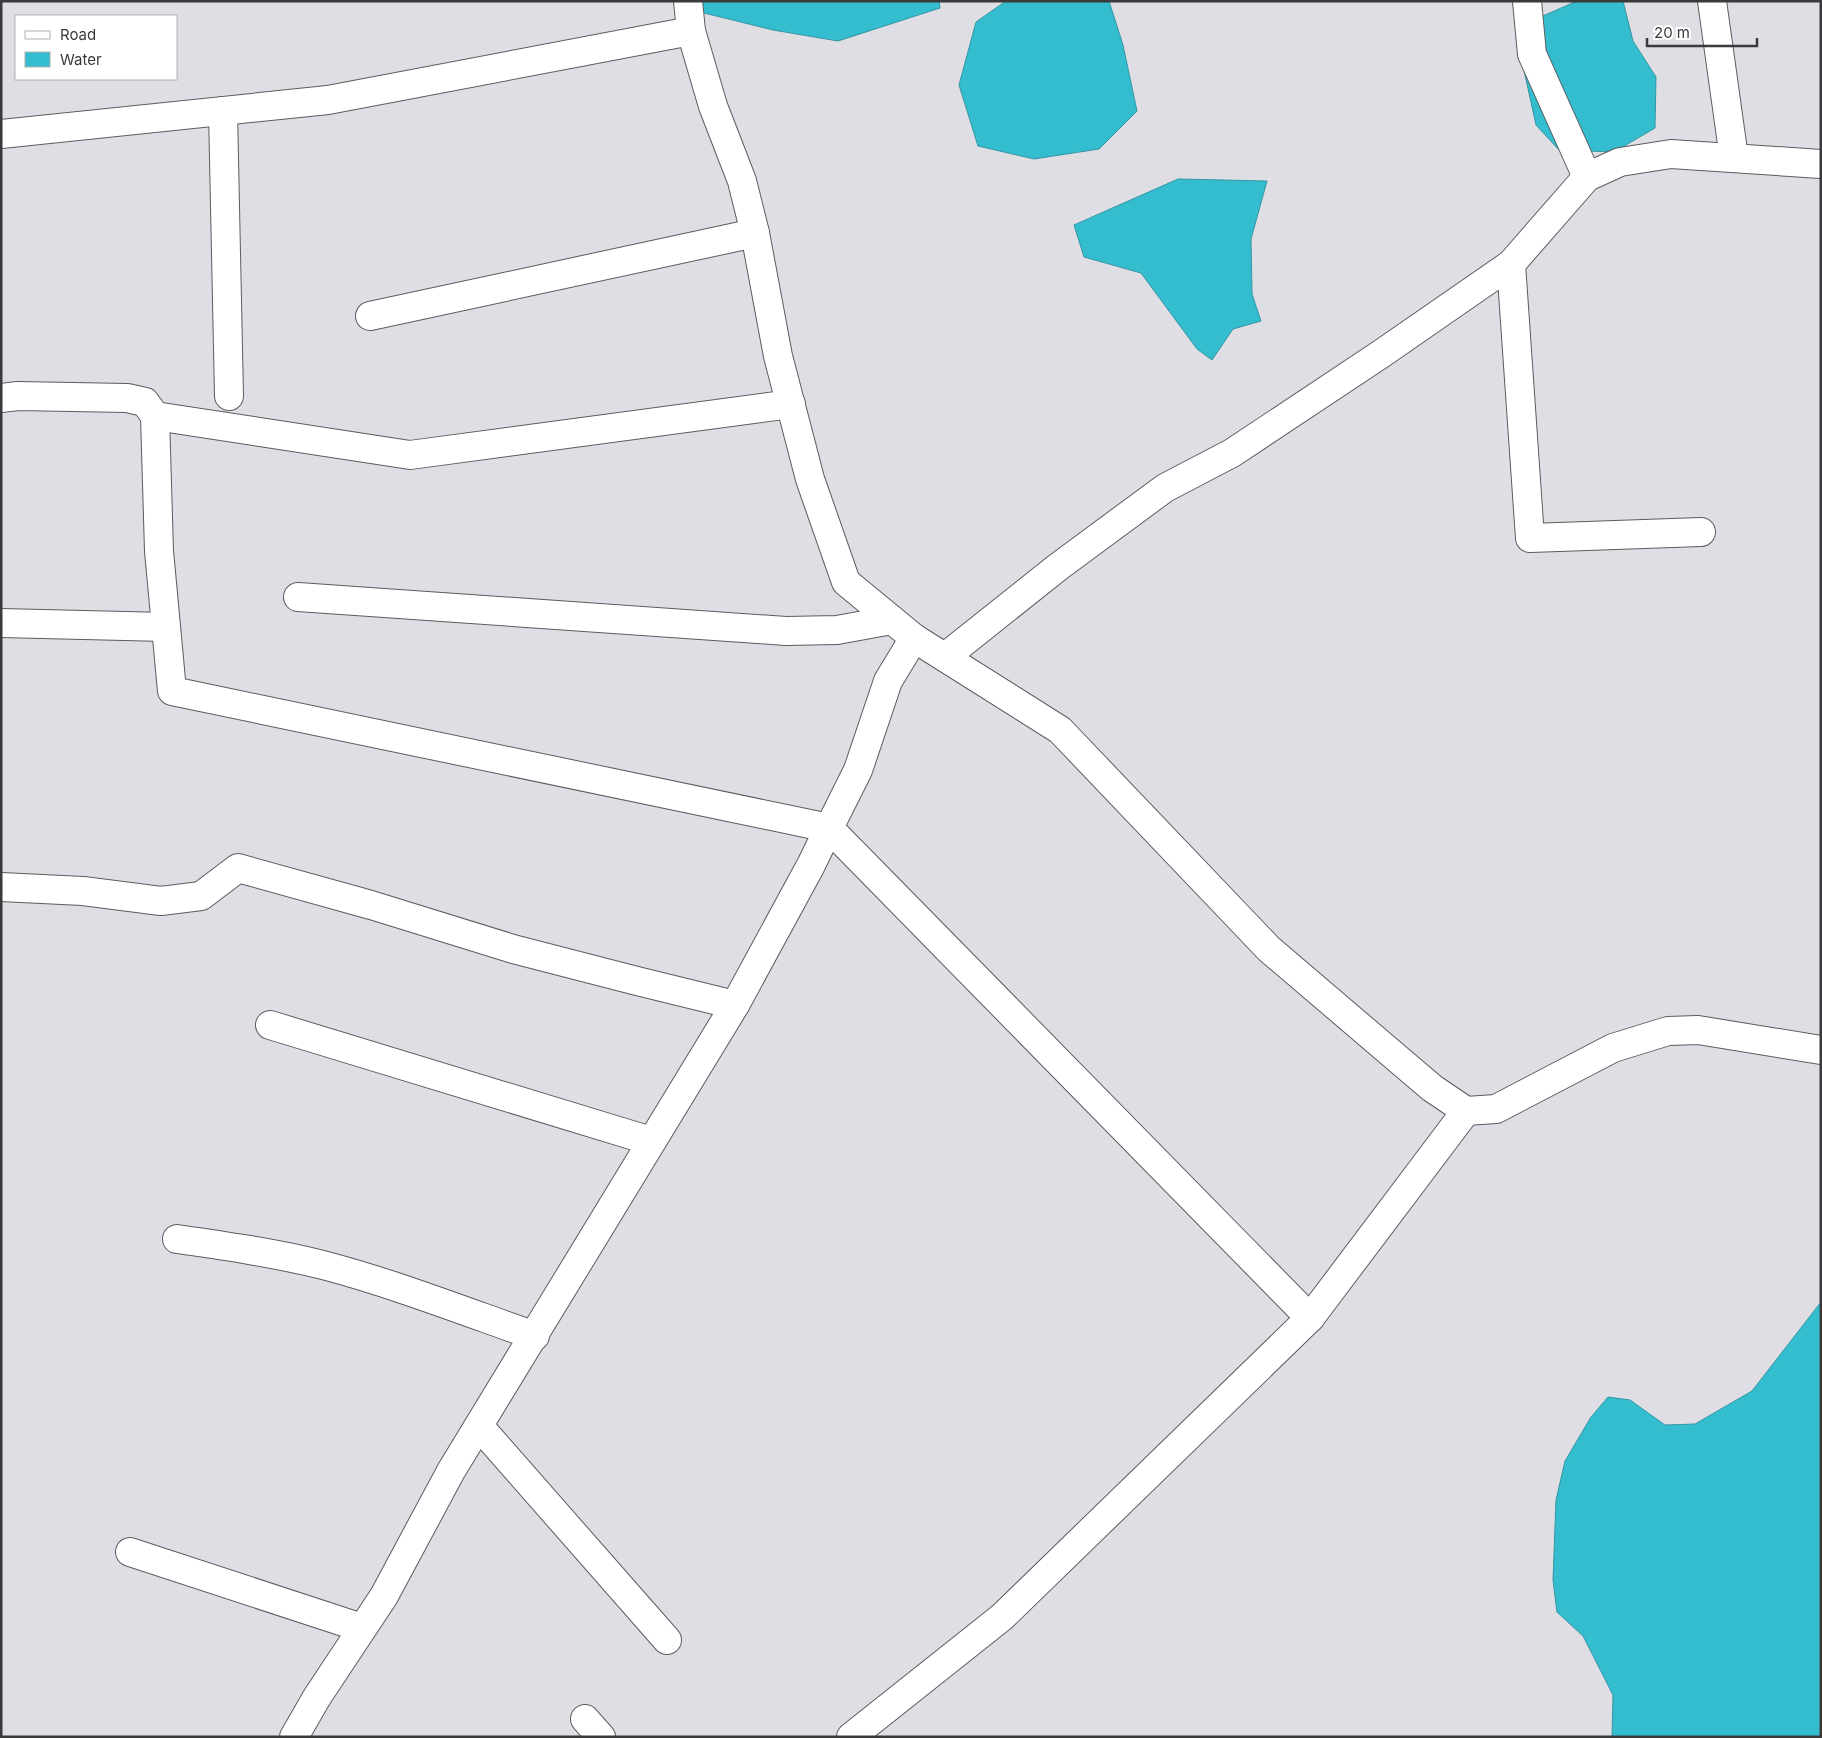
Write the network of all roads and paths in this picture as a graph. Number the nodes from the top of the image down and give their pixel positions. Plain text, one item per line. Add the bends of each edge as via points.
1 (688, 1) edge
2 (1527, 1) edge
3 (1712, 1) edge
4 (691, 31) junction
5 (223, 111) junction
6 (1, 134) edge
7 (1734, 158) junction
8 (1821, 164) edge
9 (1587, 177) junction
10 (755, 233) junction
11 (1511, 264) junction
12 (370, 316) dead end
13 (229, 396) dead end
14 (1, 398) edge
15 (791, 404) junction
16 (155, 416) junction
17 (1701, 532) dead end
18 (298, 597) dead end
19 (892, 620) junction
20 (1, 623) edge
21 (166, 627) junction
22 (914, 638) junction
23 (944, 657) junction
24 (829, 828) junction
25 (1, 887) edge
26 (735, 1005) junction
27 (270, 1024) dead end
28 (1821, 1050) edge
29 (1466, 1111) junction
30 (652, 1141) junction
31 (177, 1239) dead end
32 (1310, 1318) junction
33 (535, 1336) junction
34 (479, 1426) junction
35 (130, 1552) dead end
36 (362, 1628) junction
37 (667, 1640) dead end
38 (294, 1737) edge
39 (851, 1737) edge

1 - 4 street
2 - 9 street via 1532,54
3 - 7 street
4 - 5 street via 328,100
4 - 10 street via 713,106 742,181
5 - 6 street
5 - 13 street
7 - 8 street
7 - 9 street via 1671,154 1620,162
9 - 11 street
10 - 12 street
10 - 15 street via 778,356
11 - 17 street via 1530,538
11 - 23 street via 1232,453 1166,488 1058,567
14 - 16 street via 127,398 145,402
15 - 16 street via 410,455
15 - 19 street via 810,479 846,582
16 - 21 street via 158,551
18 - 19 street via 786,631 837,630
19 - 22 street
20 - 21 street
21 - 24 street via 172,691
22 - 23 street
22 - 24 street via 888,681 858,770
23 - 29 street via 1060,730 1269,949 1432,1088
24 - 26 street
24 - 32 street
25 - 26 street via 83,891 161,901 201,896 238,868 513,949
26 - 30 street
27 - 30 street
28 - 29 street via 1698,1030 1668,1031 1613,1048 1496,1109
29 - 32 street
30 - 33 street
31 - 33 street via 321,1265 400,1288
32 - 39 street via 1002,1617
33 - 34 street
34 - 36 street via 384,1596
34 - 37 street
35 - 36 street
36 - 38 street

